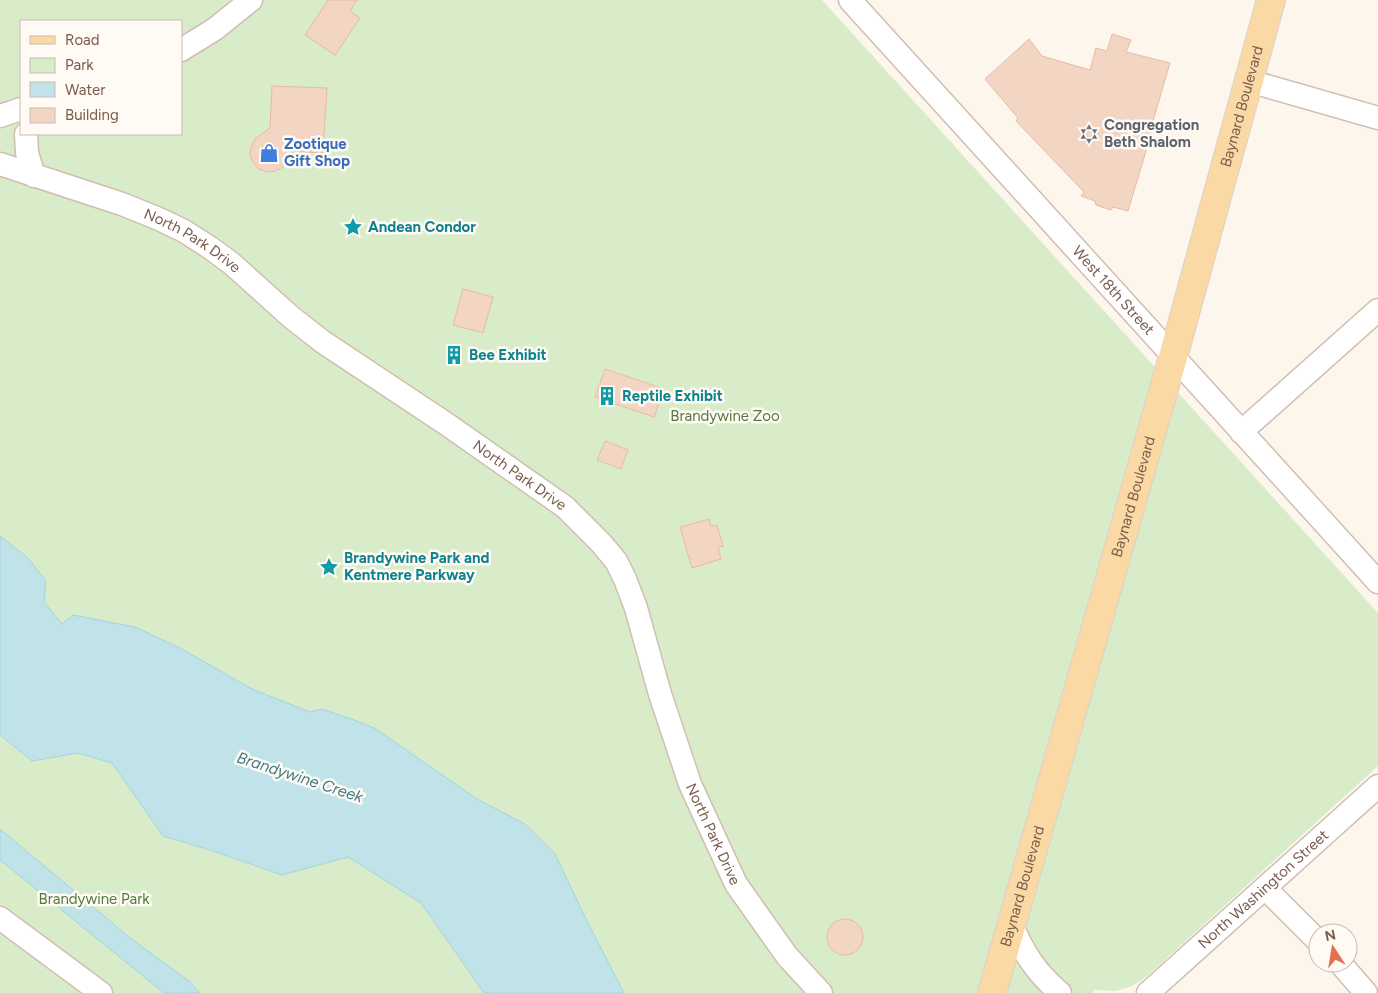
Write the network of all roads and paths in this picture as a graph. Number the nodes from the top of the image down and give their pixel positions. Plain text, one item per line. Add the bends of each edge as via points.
1 (251, 0) edge
2 (850, 0) edge
3 (1272, 0) edge
4 (182, 49) edge
5 (1249, 81) junction
6 (20, 109) edge
7 (0, 116) edge
8 (1378, 118) edge
9 (26, 135) edge
10 (0, 164) edge
11 (34, 176) junction
12 (1378, 310) edge
13 (1173, 357) junction
14 (1241, 432) junction
15 (1378, 582) edge
16 (1378, 786) edge
17 (1265, 888) junction
18 (0, 918) edge
19 (1011, 923) junction
20 (1308, 931) edge
21 (1349, 973) edge
22 (101, 993) edge
23 (821, 993) edge
24 (992, 993) edge
25 (1060, 993) edge
26 (1148, 993) edge
27 (1366, 993) edge

1 - 4 street via 216,29
2 - 13 street, West 18th Street
3 - 5 main road, Baynard Boulevard
5 - 8 street
5 - 13 main road, Baynard Boulevard
6 - 7 street
9 - 11 street
10 - 11 street, North Park Drive
11 - 23 street, North Park Drive via 159,219 209,247 323,342 565,507 601,543 625,579 690,784 736,884 787,956
12 - 14 street
13 - 14 street, West 18th Street
13 - 19 main road, Baynard Boulevard
14 - 15 street, West 18th Street
16 - 17 street, North Washington Street
17 - 20 street
17 - 26 street, North Washington Street
18 - 22 street
19 - 24 main road, Baynard Boulevard
19 - 25 street via 1026,955
21 - 27 street

